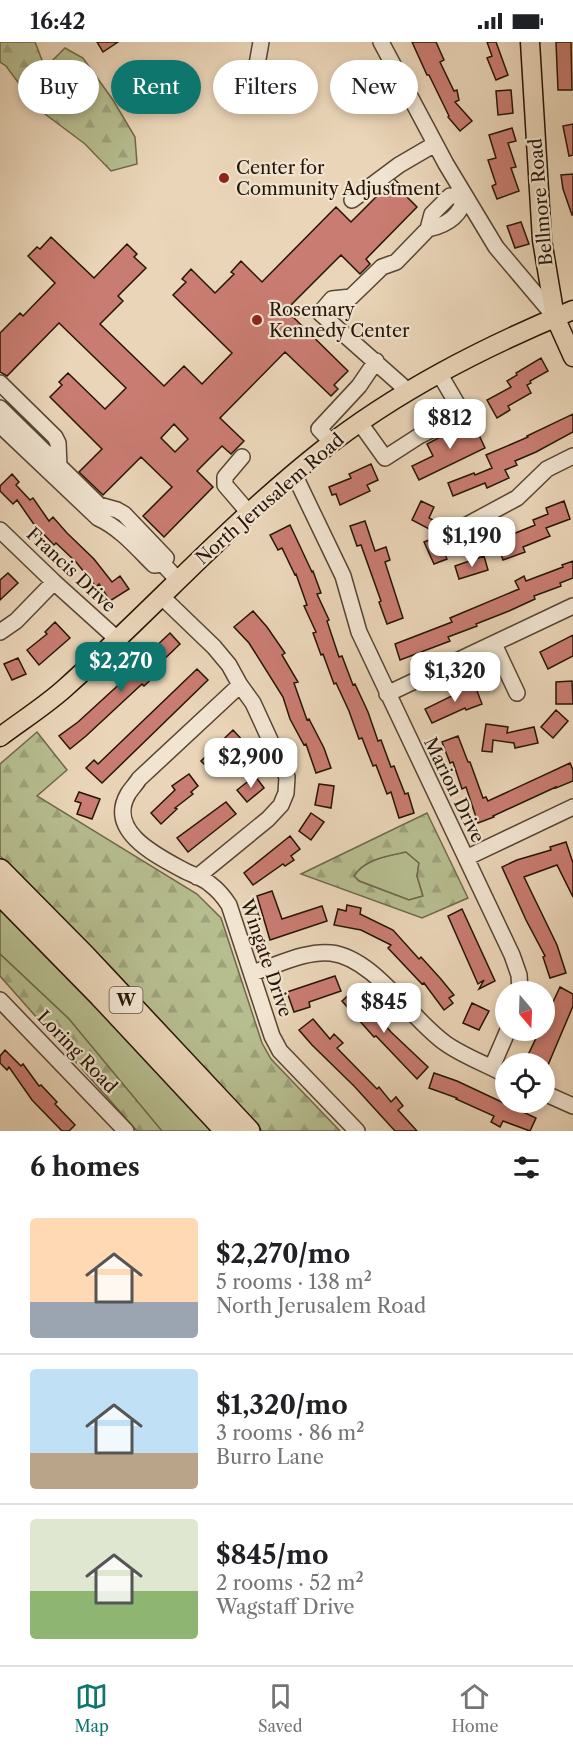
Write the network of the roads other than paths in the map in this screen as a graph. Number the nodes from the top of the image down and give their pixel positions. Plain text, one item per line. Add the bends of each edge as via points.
1 (261, 42) edge
2 (381, 42) edge
3 (530, 42) edge
4 (258, 60) edge
5 (435, 144) junction
6 (465, 196) junction
7 (352, 200) dead end
8 (573, 310) edge
9 (555, 317) junction
10 (573, 357) edge
11 (376, 361) junction
12 (439, 373) junction
13 (0, 383) edge
14 (408, 391) junction
15 (0, 392) edge
16 (0, 399) edge
17 (0, 408) edge
18 (360, 423) junction
19 (0, 425) edge
20 (332, 443) junction
21 (58, 456) junction
22 (573, 456) edge
23 (242, 457) dead end
24 (294, 474) junction
25 (249, 513) junction
26 (465, 526) dead end
27 (0, 530) edge
28 (163, 564) junction
29 (178, 580) junction
30 (54, 582) junction
31 (161, 596) junction
32 (573, 606) edge
33 (0, 632) edge
34 (116, 639) junction
35 (494, 644) junction
36 (240, 685) junction
37 (517, 693) dead end
38 (387, 694) junction
39 (0, 738) edge
40 (573, 807) edge
41 (466, 858) junction
42 (0, 870) edge
43 (197, 877) junction
44 (0, 894) edge
45 (252, 973) junction
46 (519, 981) edge
47 (0, 1000) edge
48 (495, 1069) edge
49 (555, 1098) edge
50 (573, 1106) edge
51 (126, 1131) edge
52 (226, 1131) edge
53 (249, 1131) edge
54 (357, 1131) edge

1 - 4 street
2 - 5 street
3 - 9 main road, Bellmore Road via 542,240
5 - 6 street
5 - 7 street
6 - 9 street via 495,247
6 - 11 street via 450,196 432,214 428,229 396,262 382,267 351,297 332,299 320,313
8 - 9 main road, North Jerusalem Road
9 - 10 main road, Bellmore Road
9 - 12 main road, North Jerusalem Road
11 - 14 street
11 - 20 street via 319,429
12 - 14 main road, North Jerusalem Road
12 - 18 street via 463,414 385,458
13 - 21 street via 55,437
14 - 18 main road, North Jerusalem Road
15 - 21 street
16 - 21 street
17 - 21 street
18 - 20 main road, North Jerusalem Road
19 - 28 street via 98,518 109,523 154,565
20 - 24 main road, North Jerusalem Road
21 - 28 street via 99,505 124,514 165,558
22 - 26 street via 547,469 517,498
23 - 25 street via 225,477 225,485
24 - 25 main road, North Jerusalem Road
24 - 38 street, Marion Drive via 343,576 359,632
25 - 29 main road, North Jerusalem Road
27 - 30 street, Francis Drive
28 - 29 street
29 - 31 main road, North Jerusalem Road
30 - 33 street
30 - 34 street, Francis Drive
31 - 34 main road, North Jerusalem Road
31 - 36 street via 214,647
32 - 35 street
34 - 39 main road, North Jerusalem Road via 63,689
35 - 37 street
35 - 38 street
36 - 43 street via 253,703 284,768 286,793 268,819
36 - 43 street, Wingate Drive via 139,779 123,807 131,835
38 - 41 street, Marion Drive
40 - 41 street
41 - 46 street, Marion Drive via 512,955
42 - 53 highway, W
43 - 45 street, Wingate Drive via 210,883 229,905
44 - 52 highway, W
45 - 48 street via 311,954 331,953 352,959 367,968 443,1042
45 - 54 street, Wingate Drive via 280,1051
47 - 51 street, Loring Road
49 - 50 street

